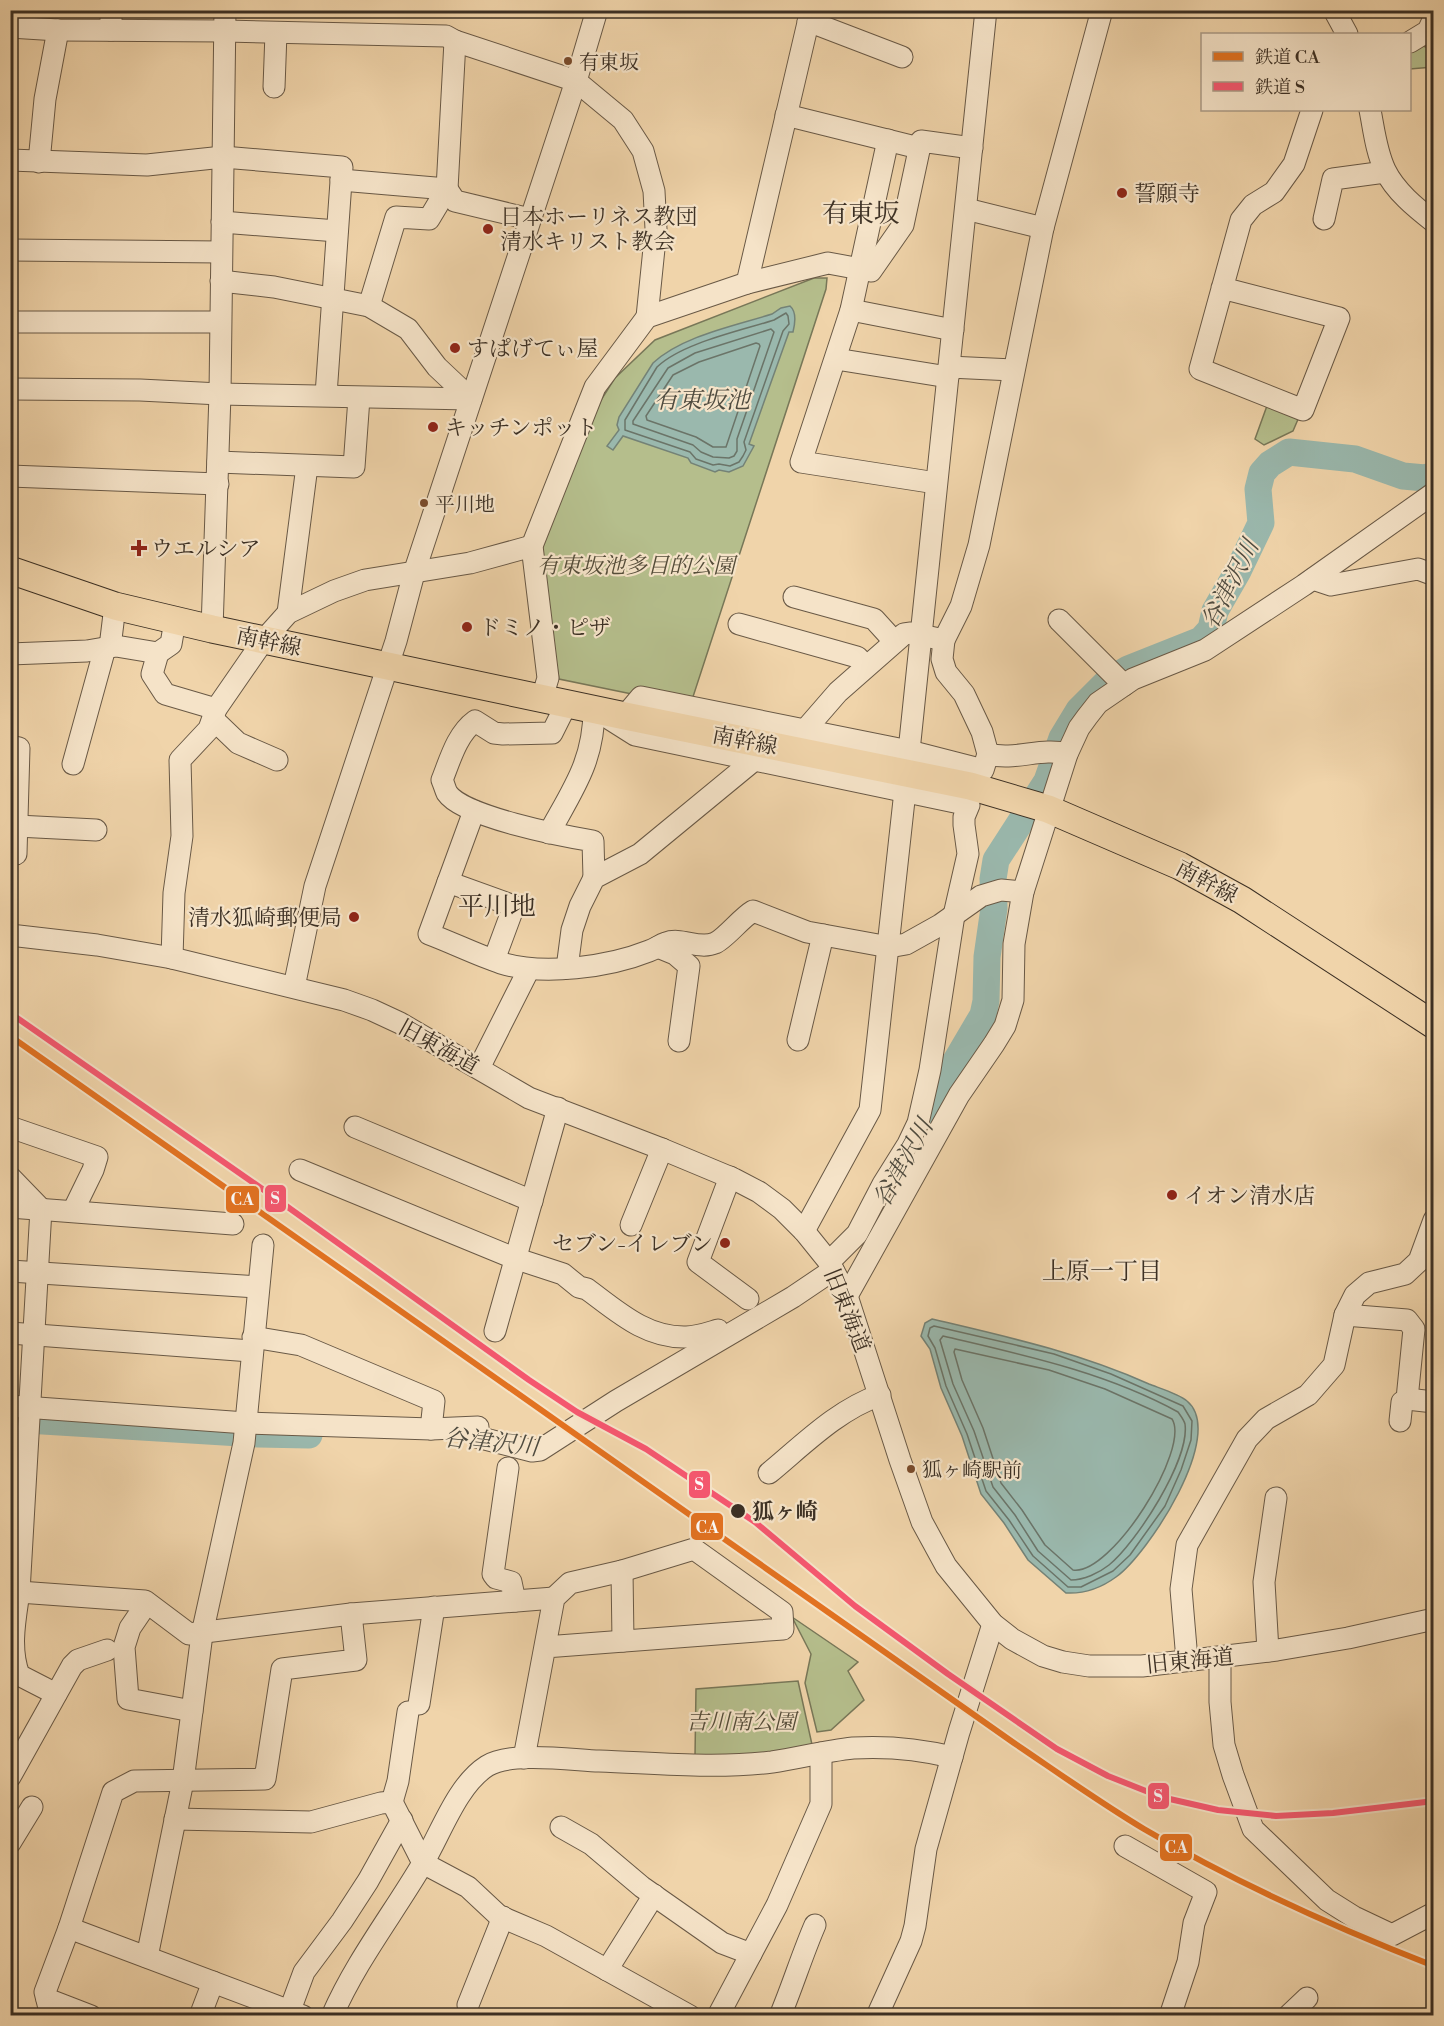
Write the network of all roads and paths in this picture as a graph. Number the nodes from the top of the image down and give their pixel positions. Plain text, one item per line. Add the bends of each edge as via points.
1 (597, 10) edge
2 (986, 10) edge
3 (1102, 10) edge
4 (1334, 10) edge
5 (809, 16) edge
6 (1434, 18) edge
7 (111, 20) edge
8 (225, 21) edge
9 (10, 27) edge
10 (58, 30) junction
11 (276, 33) junction
12 (1346, 33) edge
13 (455, 41) junction
14 (1411, 41) edge
15 (902, 57) dead end
16 (576, 81) junction
17 (274, 87) dead end
18 (1312, 111) edge
19 (1370, 111) edge
20 (786, 115) junction
21 (888, 140) junction
22 (919, 148) junction
23 (972, 148) junction
24 (223, 157) junction
25 (10, 160) edge
26 (39, 162) junction
27 (1385, 172) junction
28 (341, 180) junction
29 (447, 189) junction
30 (966, 209) junction
31 (530, 219) junction
32 (1324, 219) dead end
33 (222, 222) junction
34 (1434, 222) edge
35 (1043, 228) junction
36 (337, 231) junction
37 (10, 250) edge
38 (221, 252) junction
39 (859, 270) junction
40 (221, 281) junction
41 (747, 284) junction
42 (1222, 288) junction
43 (332, 300) junction
44 (369, 306) junction
45 (851, 310) junction
46 (647, 317) junction
47 (10, 322) edge
48 (220, 322) junction
49 (953, 330) junction
50 (836, 359) junction
51 (1013, 370) junction
52 (948, 372) junction
53 (10, 389) edge
54 (220, 394) junction
55 (326, 395) junction
56 (358, 398) junction
57 (471, 399) junction
58 (218, 462) junction
59 (308, 466) junction
60 (10, 476) edge
61 (936, 483) junction
62 (218, 484) junction
63 (1434, 493) edge
64 (532, 546) junction
65 (10, 570) edge
66 (414, 573) junction
67 (1434, 575) edge
68 (1313, 579) junction
69 (794, 597) dead end
70 (115, 606) junction
71 (288, 613) junction
72 (1059, 620) dead end
73 (175, 621) junction
74 (739, 624) dead end
75 (212, 629) junction
76 (922, 636) junction
77 (944, 640) junction
78 (263, 641) junction
79 (894, 641) junction
80 (107, 647) junction
81 (158, 653) junction
82 (10, 654) edge
83 (387, 665) junction
84 (866, 666) junction
85 (1124, 685) junction
86 (554, 700) junction
87 (594, 709) junction
88 (214, 714) junction
89 (626, 716) junction
90 (805, 730) junction
91 (10, 746) edge
92 (909, 752) junction
93 (988, 754) junction
94 (1067, 754) junction
95 (277, 760) dead end
96 (753, 761) junction
97 (74, 764) dead end
98 (905, 791) junction
99 (1048, 809) junction
100 (474, 812) junction
101 (17, 826) junction
102 (96, 830) dead end
103 (549, 833) junction
104 (15, 854) dead end
105 (594, 878) junction
106 (448, 882) junction
107 (1023, 892) junction
108 (954, 915) junction
109 (10, 935) edge
110 (823, 936) junction
111 (658, 947) junction
112 (889, 947) junction
113 (172, 958) junction
114 (494, 960) junction
115 (567, 968) junction
116 (529, 969) junction
117 (294, 987) junction
118 (1434, 1025) edge
119 (798, 1040) dead end
120 (679, 1041) dead end
121 (479, 1068) junction
122 (558, 1108) junction
123 (10, 1127) edge
124 (355, 1127) dead end
125 (662, 1149) junction
126 (300, 1170) dead end
127 (10, 1177) edge
128 (730, 1177) junction
129 (532, 1201) junction
130 (10, 1207) edge
131 (41, 1209) junction
132 (73, 1211) junction
133 (1434, 1220) edge
134 (233, 1224) dead end
135 (631, 1225) dead end
136 (804, 1231) junction
137 (263, 1245) dead end
138 (514, 1258) junction
139 (831, 1266) junction
140 (10, 1270) edge
141 (36, 1273) junction
142 (258, 1287) junction
143 (847, 1296) junction
144 (748, 1299) dead end
145 (1345, 1315) junction
146 (495, 1331) dead end
147 (10, 1333) edge
148 (35, 1335) junction
149 (723, 1337) junction
150 (252, 1344) junction
151 (880, 1395) junction
152 (1407, 1399) junction
153 (1434, 1402) edge
154 (19, 1406) edge
155 (1400, 1421) dead end
156 (431, 1429) junction
157 (245, 1433) junction
158 (508, 1468) dead end
159 (769, 1473) dead end
160 (1276, 1498) dead end
161 (16, 1545) edge
162 (622, 1571) junction
163 (19, 1592) junction
164 (554, 1598) junction
165 (515, 1601) junction
166 (147, 1603) junction
167 (434, 1607) junction
168 (351, 1614) junction
169 (13, 1615) edge
170 (1434, 1619) edge
171 (993, 1624) junction
172 (202, 1634) junction
173 (623, 1641) junction
174 (545, 1647) junction
175 (107, 1650) dead end
176 (1268, 1651) junction
177 (1220, 1658) junction
178 (1187, 1660) junction
179 (15, 1675) edge
180 (56, 1694) junction
181 (192, 1712) junction
182 (17, 1752) edge
183 (821, 1753) junction
184 (952, 1757) junction
185 (524, 1758) junction
186 (10, 1777) edge
187 (183, 1781) junction
188 (32, 1807) dead end
189 (397, 1811) junction
190 (175, 1819) junction
191 (561, 1827) dead end
192 (10, 1843) edge
193 (1125, 1846) dead end
194 (423, 1863) junction
195 (654, 1895) junction
196 (1434, 1914) edge
197 (503, 1917) junction
198 (815, 1925) dead end
199 (69, 1928) junction
200 (751, 1954) junction
201 (147, 1957) junction
202 (607, 1970) junction
203 (213, 1982) junction
204 (1307, 1998) dead end
205 (468, 2005) dead end
206 (49, 2007) edge
207 (296, 2013) edge
208 (91, 2016) edge
209 (200, 2016) edge
210 (332, 2016) edge
211 (690, 2016) edge
212 (718, 2016) edge
213 (780, 2016) edge
214 (877, 2016) edge
215 (1170, 2016) edge
216 (1288, 2016) edge

1 - 16 street
2 - 23 street
3 - 35 street
4 - 12 street
5 - 15 street
5 - 20 street
6 - 14 street via 1428,31
7 - 8 street
7 - 10 street
8 - 11 street
8 - 24 street
9 - 10 street
10 - 26 street via 45,99
11 - 13 street via 446,36
11 - 17 street
13 - 16 street
13 - 29 street
16 - 31 street
16 - 46 street via 623,120 643,151 654,191 656,229
18 - 42 street via 1294,164 1274,192 1253,205 1241,220
19 - 27 street
20 - 21 street
20 - 41 street
21 - 22 street
21 - 39 street
22 - 23 street via 921,141
22 - 39 street via 903,225 871,271
23 - 30 street
24 - 26 street via 147,165
24 - 28 street via 342,167
24 - 33 street
25 - 26 street
27 - 32 street via 1333,179
27 - 34 street via 1409,203
28 - 29 street
28 - 36 street
29 - 31 street via 455,201
29 - 44 street via 429,219 396,217
30 - 35 street
30 - 49 street
31 - 57 street
33 - 36 street
33 - 38 street
35 - 51 street
36 - 43 street
37 - 38 street
38 - 40 street
39 - 41 street via 828,263
39 - 45 street
40 - 43 street via 274,287
40 - 48 street
41 - 46 street
42 - 42 street via 1200,369 1303,410 1339,318
43 - 44 street
43 - 55 street
44 - 57 street via 408,329 437,367
45 - 49 street
45 - 50 street
46 - 64 street via 595,387
47 - 48 street
48 - 54 street
49 - 52 street
50 - 52 street
50 - 61 street via 801,462
51 - 52 street
51 - 77 street via 979,545 961,606
52 - 61 street
53 - 54 street
54 - 55 street
54 - 58 street
55 - 56 street
56 - 57 street
56 - 59 street via 354,467
57 - 66 street
58 - 59 street
58 - 62 street
59 - 71 street
60 - 62 street
61 - 76 street
62 - 75 street
63 - 68 street
64 - 66 street
64 - 86 street
65 - 70 main road, 南幹線
66 - 71 street via 365,580
66 - 83 street
67 - 68 street via 1418,569 1331,585
68 - 85 street via 1205,650
69 - 79 street via 874,619
70 - 73 main road, 南幹線
70 - 80 street
71 - 78 street
72 - 85 street
73 - 75 main road, 南幹線
73 - 81 street via 171,644
74 - 84 street via 857,657
75 - 78 main road, 南幹線
76 - 77 street
76 - 79 street via 904,634
76 - 92 street
77 - 93 street via 942,659 946,672 964,694
78 - 83 main road, 南幹線
78 - 88 street
79 - 84 street
80 - 81 street
80 - 82 street
80 - 97 street
81 - 88 street via 152,674 165,694
83 - 86 main road, 南幹線
83 - 117 street via 315,886
84 - 90 street
85 - 94 street via 1098,704 1079,728
86 - 87 main road, 南幹線
86 - 100 street via 552,733 494,733 475,721 466,728 442,780 448,795
87 - 89 main road, 南幹線
87 - 96 street via 636,735
87 - 103 street via 586,763
88 - 95 street via 238,743
88 - 113 street via 209,729 180,760 182,836 174,893
89 - 90 street via 641,698
89 - 99 main road, 南幹線 via 970,786
90 - 92 street
91 - 101 street via 19,748
92 - 93 street via 983,770
93 - 94 street
94 - 99 street
96 - 98 street
96 - 105 street via 640,854
98 - 108 street via 969,805 964,818 968,854
98 - 112 street
99 - 107 street
99 - 118 main road, 南幹線 via 1180,866 1242,900
100 - 103 street
100 - 106 street
101 - 102 street
101 - 104 street
103 - 105 street via 592,841
105 - 115 street via 572,930
106 - 114 street via 429,934
106 - 114 street via 514,906
107 - 108 street via 1001,890 981,896
107 - 143 street via 1014,944 1013,1000 1005,1026 959,1095
108 - 112 street via 906,944
108 - 139 street via 918,1122 857,1234
109 - 113 street, 旧東海道
110 - 111 street via 753,911 716,943 700,946 667,942
110 - 112 street
110 - 119 street
111 - 115 street via 620,960
111 - 120 street via 689,966
112 - 136 street via 870,1110
113 - 117 street, 旧東海道
114 - 116 street
115 - 116 street
116 - 121 street
117 - 121 street, 旧東海道 via 372,1010
121 - 122 street, 旧東海道 via 529,1098
122 - 125 street, 旧東海道
122 - 129 street
123 - 132 street via 98,1156
124 - 129 street
125 - 128 street, 旧東海道
125 - 135 street
126 - 138 street
127 - 131 street
128 - 136 street, 旧東海道 via 759,1192
128 - 144 street via 698,1262
129 - 138 street
130 - 131 street
131 - 132 street
131 - 141 street
132 - 134 street
133 - 145 street via 1419,1262 1405,1274 1369,1283 1355,1295
136 - 139 street, 旧東海道
137 - 142 street
138 - 146 street
138 - 149 street via 564,1274 644,1330 688,1338 718,1330
139 - 143 street, 旧東海道
139 - 149 street via 793,1297
140 - 141 street
141 - 142 street
141 - 148 street
142 - 150 street
143 - 151 street, 旧東海道
145 - 152 street via 1407,1320 1414,1329
145 - 178 street via 1334,1365 1308,1395 1266,1419 1247,1439 1187,1545 1181,1589
147 - 148 street
148 - 150 street
148 - 154 street
149 - 156 street via 540,1450 477,1437 478,1427
150 - 156 street via 301,1344 434,1401
150 - 157 street
151 - 159 street via 861,1401
151 - 171 street, 旧東海道 via 922,1522 946,1566
152 - 153 street
152 - 155 street via 1402,1402
154 - 157 street
154 - 161 street
156 - 157 street
157 - 172 street
158 - 165 street via 493,1574 512,1582
160 - 176 street via 1264,1582
161 - 163 street
162 - 164 street via 570,1583
162 - 173 street
162 - 173 street via 694,1549 782,1612 783,1629
163 - 166 street
163 - 169 street
164 - 165 street
164 - 174 street
165 - 167 street
166 - 172 street via 189,1634
166 - 181 street via 130,1628 124,1647 128,1699
167 - 168 street
167 - 189 street via 398,1781
168 - 172 street
168 - 187 street via 356,1660 282,1669 265,1779
169 - 179 street
170 - 176 street, 旧東海道
171 - 178 street, 旧東海道 via 1043,1656 1063,1662 1121,1667
171 - 184 street
172 - 181 street
173 - 174 street
174 - 185 street
175 - 180 street via 78,1660
176 - 177 street, 旧東海道
177 - 178 street, 旧東海道
177 - 196 street via 1224,1745 1253,1829 1328,1900 1392,1935
179 - 180 street
180 - 182 street
181 - 187 street
182 - 186 street
183 - 184 street via 894,1748
183 - 185 street via 736,1764
183 - 200 street via 821,1804
184 - 214 street via 926,1849 911,1941
185 - 194 street via 503,1759 477,1773
187 - 190 street
187 - 199 street via 134,1781 113,1792
188 - 192 street
189 - 190 street via 381,1803 311,1822
189 - 194 street
189 - 207 street via 368,1881 304,1972
190 - 201 street
191 - 195 street via 601,1852
193 - 215 street via 1206,1892
194 - 197 street via 468,1887
194 - 210 street via 344,1989
195 - 200 street via 722,1942
195 - 202 street
197 - 202 street
197 - 205 street
198 - 213 street
199 - 201 street
199 - 206 street via 45,1992
200 - 212 street
201 - 203 street
202 - 211 street
203 - 207 street
203 - 209 street
204 - 216 street
206 - 208 street

